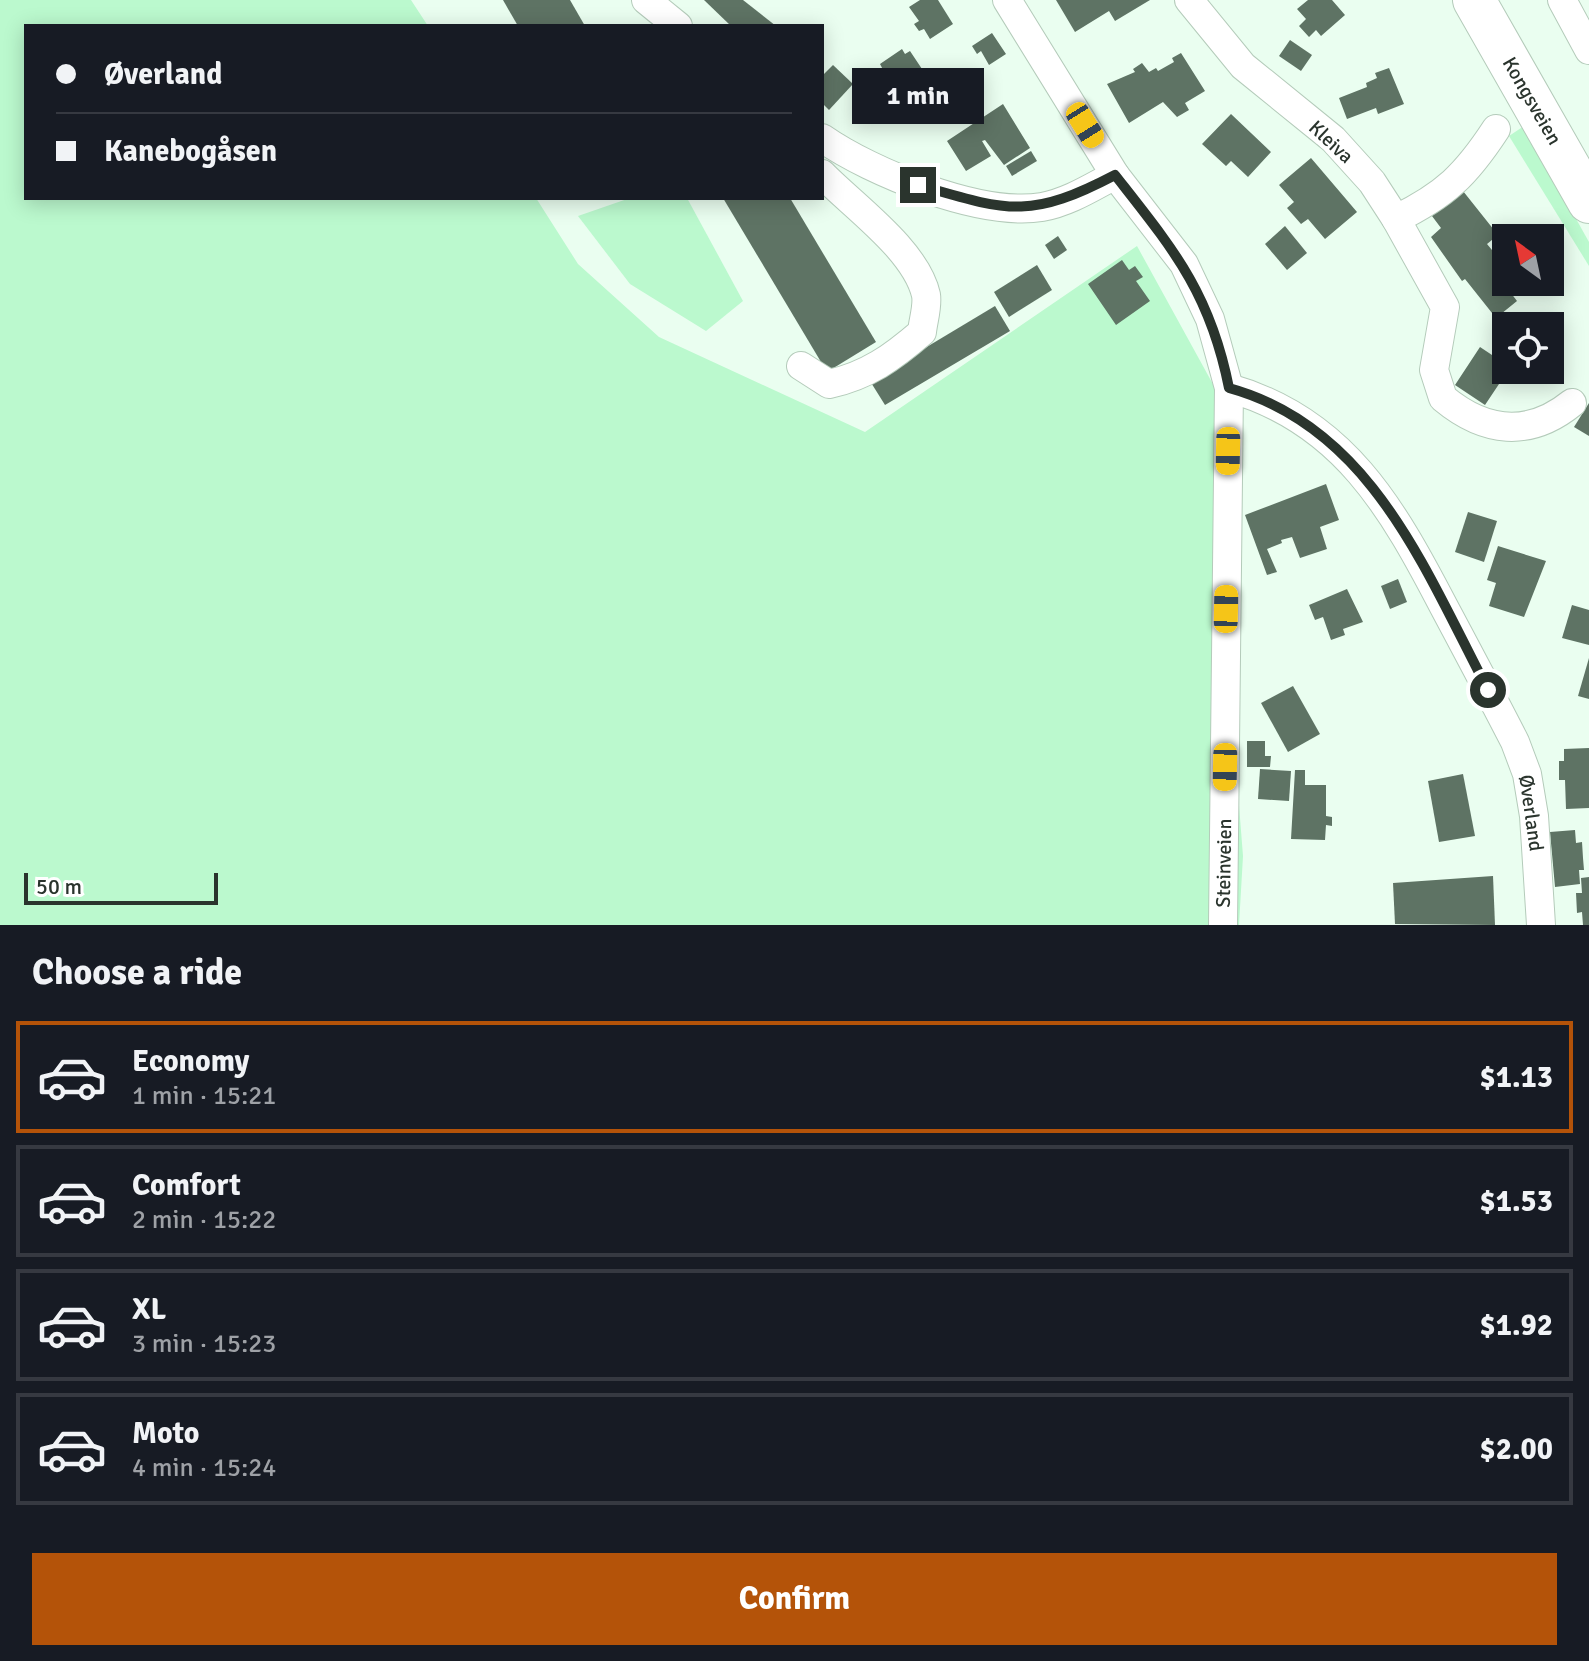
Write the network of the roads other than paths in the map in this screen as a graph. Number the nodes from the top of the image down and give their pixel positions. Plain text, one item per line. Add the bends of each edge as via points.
1 (646, 0) edge
2 (1007, 0) edge
3 (1189, 0) edge
4 (1474, 0) edge
5 (1562, 0) edge
6 (676, 24) edge
7 (1589, 50) edge
8 (1496, 129) dead end
9 (824, 139) edge
10 (1115, 175) junction
11 (824, 176) edge
12 (1589, 202) edge
13 (1396, 219) junction
14 (801, 366) dead end
15 (1229, 388) junction
16 (1572, 403) dead end
17 (1223, 925) edge
18 (1541, 925) edge

1 - 6 street
2 - 10 street, Steinveien
3 - 13 street, Kleiva via 1243,66 1333,139 1372,182
4 - 12 highway, Kongsveien
5 - 7 street
8 - 13 street via 1459,180
9 - 10 street via 891,177 999,207 1054,204
10 - 15 street, Steinveien via 1184,264 1210,319
11 - 14 street via 910,262 926,296 922,332 892,358 856,378 829,384
13 - 16 street, Kleiva via 1445,307 1435,381 1443,398 1489,423 1528,427 1552,419
15 - 17 street, Steinveien
15 - 18 street, Øverland via 1259,396 1320,433 1389,506 1509,729 1527,774

